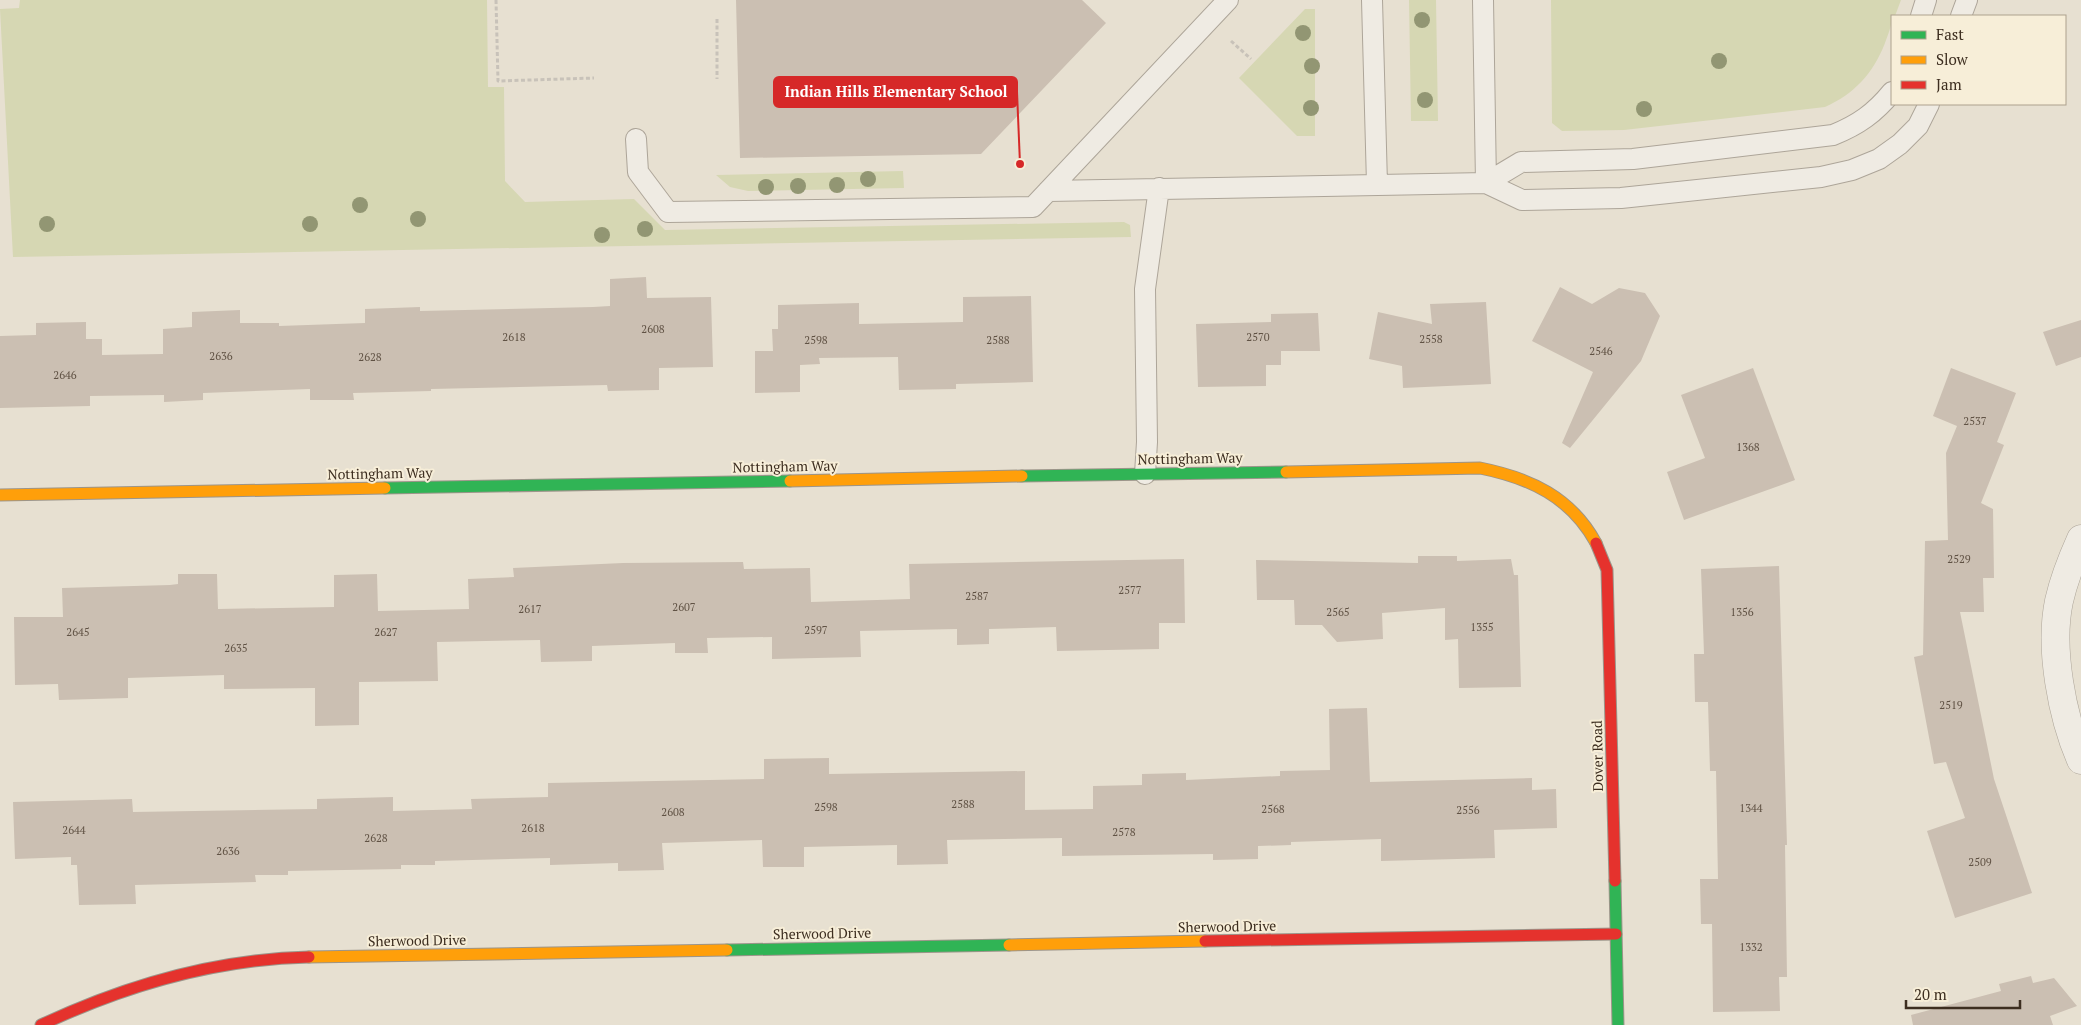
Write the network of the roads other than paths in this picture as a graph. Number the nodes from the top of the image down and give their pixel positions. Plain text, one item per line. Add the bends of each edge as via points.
1 (1228, 0) edge
2 (1372, 0) edge
3 (1483, 0) edge
4 (1926, 0) edge
5 (1967, 0) edge
6 (1921, 15) edge
7 (1961, 15) edge
8 (1891, 93) edge
9 (1928, 105) edge
10 (636, 139) dead end
11 (1486, 182) junction
12 (1376, 184) junction
13 (1159, 188) junction
14 (1048, 192) junction
15 (1145, 474) junction
16 (0, 495) edge
17 (1563, 501) joint
18 (2081, 539) edge
19 (2081, 760) edge
20 (1616, 934) junction
21 (40, 1025) edge
22 (1618, 1025) edge

1 - 14 lane
2 - 12 lane
3 - 11 lane
4 - 6 lane
5 - 7 lane
8 - 11 lane via 1869,117 1833,135 1633,159 1521,162
9 - 11 lane via 1918,126 1879,159 1852,170 1821,177 1621,198 1522,200
10 - 14 lane via 638,172 668,212 1033,208
11 - 12 lane
12 - 13 lane
13 - 14 lane
13 - 15 lane via 1145,289
15 - 16 street, Nottingham Way
15 - 17 street, Nottingham Way via 1480,468 1525,478
17 - 20 street, Dover Road via 1592,533 1602,551 1607,570
18 - 19 street via 2059,602 2056,639 2059,678
20 - 21 street, Sherwood Drive via 300,957 213,965 169,975 120,990
20 - 22 street, Dover Road

